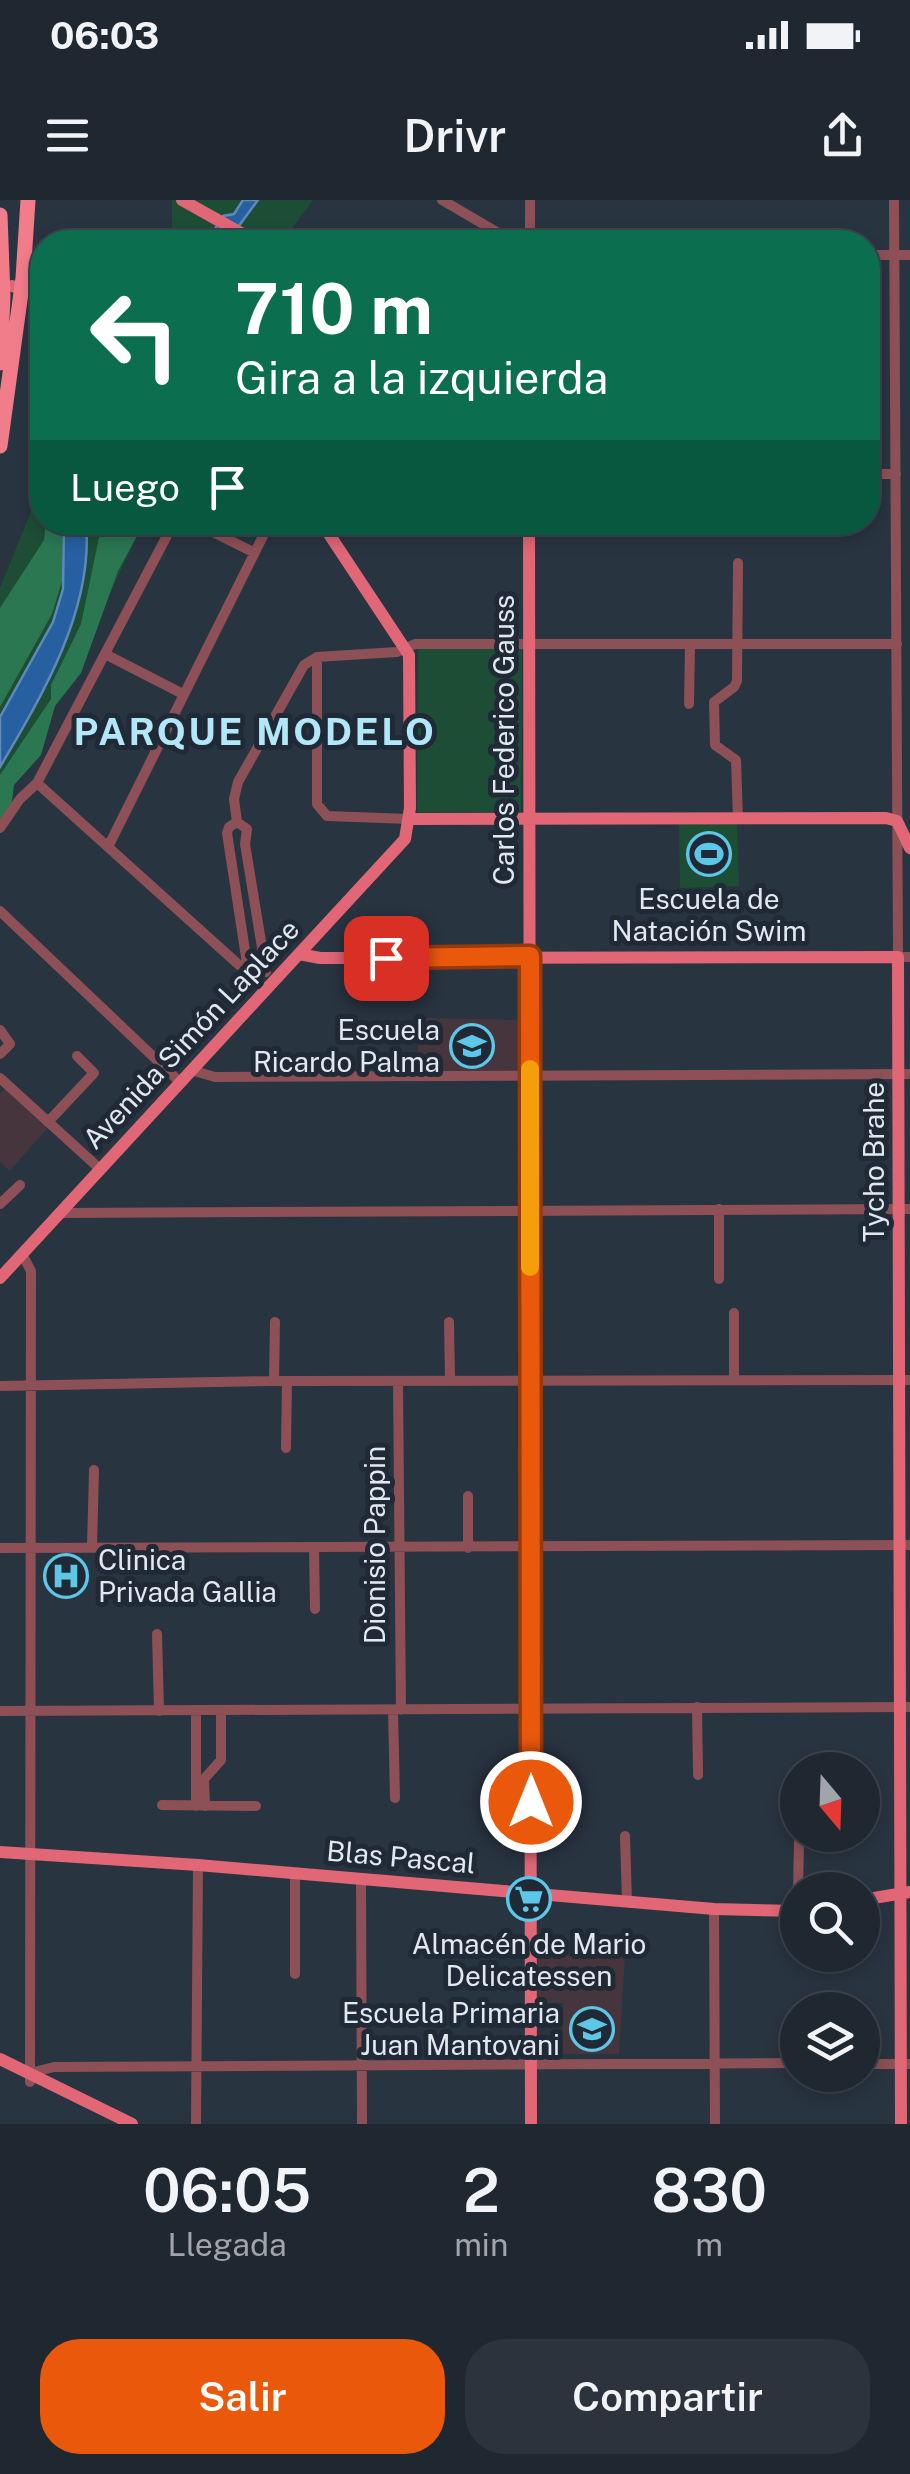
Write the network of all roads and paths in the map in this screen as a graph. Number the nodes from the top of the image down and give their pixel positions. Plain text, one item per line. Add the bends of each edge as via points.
1 (28, 200) edge
2 (182, 200) edge
3 (442, 200) edge
4 (530, 200) edge
5 (894, 200) edge
6 (0, 215) edge
7 (236, 230) edge
8 (493, 230) edge
9 (530, 230) edge
10 (910, 254) edge
11 (880, 255) edge
12 (895, 255) junction
13 (0, 284) edge
14 (30, 292) edge
15 (0, 364) edge
16 (910, 387) edge
17 (896, 388) junction
18 (0, 446) edge
19 (880, 476) edge
20 (896, 479) junction
21 (910, 484) edge
22 (170, 535) edge
23 (219, 535) edge
24 (262, 535) edge
25 (329, 535) edge
26 (528, 535) edge
27 (252, 552) junction
28 (738, 563) dead end
29 (896, 578) junction
30 (910, 578) edge
31 (528, 644) junction
32 (690, 644) junction
33 (738, 644) junction
34 (897, 644) junction
35 (406, 647) junction
36 (105, 654) junction
37 (317, 657) junction
38 (300, 674) junction
39 (316, 679) junction
40 (183, 694) junction
41 (689, 704) dead end
42 (37, 784) junction
43 (530, 818) junction
44 (904, 818) edge
45 (409, 819) junction
46 (738, 819) junction
47 (237, 822) junction
48 (0, 828) edge
49 (108, 847) junction
50 (910, 848) edge
51 (0, 912) edge
52 (299, 954) junction
53 (530, 956) junction
54 (904, 957) edge
55 (248, 970) junction
56 (271, 975) junction
57 (265, 991) junction
58 (0, 1030) edge
59 (0, 1054) edge
60 (77, 1056) dead end
61 (191, 1070) junction
62 (904, 1074) edge
63 (530, 1076) junction
64 (0, 1078) edge
65 (180, 1082) junction
66 (48, 1122) junction
67 (100, 1169) junction
68 (20, 1185) dead end
69 (0, 1204) edge
70 (719, 1209) junction
71 (904, 1209) edge
72 (530, 1210) junction
73 (59, 1213) junction
74 (22, 1254) junction
75 (0, 1278) edge
76 (719, 1278) dead end
77 (734, 1312) dead end
78 (274, 1322) dead end
79 (449, 1322) dead end
80 (398, 1380) junction
81 (450, 1380) junction
82 (531, 1380) junction
83 (734, 1380) junction
84 (904, 1380) edge
85 (274, 1381) junction
86 (287, 1381) junction
87 (0, 1386) edge
88 (30, 1386) junction
89 (286, 1448) dead end
90 (94, 1470) dead end
91 (468, 1496) dead end
92 (905, 1545) edge
93 (92, 1547) junction
94 (0, 1548) edge
95 (32, 1548) junction
96 (314, 1548) junction
97 (400, 1548) junction
98 (468, 1548) junction
99 (531, 1548) junction
100 (315, 1609) dead end
101 (157, 1634) dead end
102 (697, 1707) junction
103 (905, 1707) edge
104 (159, 1710) junction
105 (196, 1710) junction
106 (221, 1710) junction
107 (397, 1710) junction
108 (531, 1710) junction
109 (0, 1711) edge
110 (32, 1711) junction
111 (698, 1775) dead end
112 (200, 1779) junction
113 (905, 1796) edge
114 (395, 1798) dead end
115 (162, 1806) dead end
116 (200, 1806) junction
117 (256, 1806) dead end
118 (625, 1836) dead end
119 (0, 1852) edge
120 (31, 1853) junction
121 (198, 1865) junction
122 (294, 1874) junction
123 (361, 1879) junction
124 (531, 1893) junction
125 (905, 1893) edge
126 (880, 1897) edge
127 (627, 1902) junction
128 (714, 1909) junction
129 (780, 1910) edge
130 (295, 1974) dead end
131 (715, 2063) junction
132 (780, 2063) edge
133 (0, 2064) edge
134 (905, 2064) edge
135 (532, 2066) junction
136 (198, 2067) junction
137 (361, 2067) junction
138 (30, 2078) junction
139 (114, 2124) edge
140 (132, 2124) edge
141 (196, 2124) edge
142 (362, 2124) edge
143 (532, 2124) edge
144 (715, 2124) edge
145 (901, 2124) edge

1 - 18 highway, bridge
2 - 7 main road
3 - 8 street
4 - 9 street
5 - 12 street, Tycho Brahe
6 - 15 highway, bridge
10 - 12 street
11 - 12 street
12 - 17 street, Tycho Brahe
13 - 14 main road
16 - 17 street
17 - 20 street, Tycho Brahe
19 - 20 street
20 - 21 street
20 - 29 street, Tycho Brahe
22 - 36 street
23 - 27 street
24 - 27 street
25 - 35 main road
26 - 31 main road, Carlos Federico Gauss
27 - 40 street
28 - 33 street
29 - 30 street
29 - 34 street, Tycho Brahe
31 - 32 street
31 - 35 street
31 - 43 main road, Carlos Federico Gauss
32 - 33 street
32 - 41 street
33 - 34 street
33 - 46 street via 734,688 714,702 714,744 738,766
34 - 44 street, Tycho Brahe
35 - 37 street
35 - 45 main road
36 - 40 street
36 - 42 street
37 - 38 street
37 - 39 street
38 - 39 street via 309,670
38 - 47 street via 238,782
39 - 45 street via 317,804 327,816
40 - 49 street
42 - 48 street
42 - 49 street
43 - 45 main road
43 - 46 main road
43 - 53 main road, Carlos Federico Gauss
44 - 46 main road
44 - 50 main road
44 - 54 street, Tycho Brahe
45 - 52 main road, Avenida Simón Laplace via 403,842
47 - 55 street via 227,833
47 - 56 street via 247,829
49 - 55 street
51 - 65 street
52 - 53 main road
52 - 56 main road, Avenida Simón Laplace
53 - 54 main road
53 - 63 main road, Carlos Federico Gauss
54 - 62 main road, Tycho Brahe
55 - 56 street
55 - 57 street
56 - 57 main road, Avenida Simón Laplace
57 - 61 main road, Avenida Simón Laplace
58 - 59 street via 10,1044
60 - 66 street via 94,1073
61 - 63 street via 215,1078
61 - 65 main road, Avenida Simón Laplace
62 - 63 street
62 - 71 main road, Tycho Brahe
63 - 72 main road, Carlos Federico Gauss
64 - 66 street
65 - 67 main road, Avenida Simón Laplace
66 - 67 street
67 - 73 main road, Avenida Simón Laplace
68 - 69 street
70 - 71 street
70 - 72 street
70 - 76 street
71 - 84 main road, Tycho Brahe
72 - 73 street
72 - 82 main road, Carlos Federico Gauss
73 - 74 main road, Avenida Simón Laplace
74 - 75 main road, Avenida Simón Laplace
74 - 88 street via 31,1271
77 - 83 street
78 - 85 street
79 - 81 street
80 - 81 street
80 - 86 street
80 - 97 street, Dionisio Pappin
81 - 82 street
82 - 83 street
82 - 99 main road, Carlos Federico Gauss
83 - 84 street
84 - 92 main road, Tycho Brahe
85 - 86 street
85 - 88 street
86 - 89 street
87 - 88 street
88 - 95 street
90 - 93 street
91 - 98 street
92 - 99 street
92 - 103 main road, Tycho Brahe
93 - 95 street
93 - 96 street
94 - 95 street
95 - 110 street
96 - 97 street
96 - 100 street
97 - 98 street
97 - 107 street, Dionisio Pappin
98 - 99 street
99 - 108 main road, Carlos Federico Gauss
101 - 104 street
102 - 103 street
102 - 108 street
102 - 111 street
103 - 113 main road, Tycho Brahe
104 - 105 street
104 - 110 street
105 - 106 street
105 - 112 street
106 - 107 street
106 - 112 street via 221,1760
107 - 108 street
107 - 114 street, Dionisio Pappin
108 - 124 main road, Carlos Federico Gauss
109 - 110 street
110 - 120 street
112 - 116 street
113 - 125 main road, Tycho Brahe
115 - 116 street
116 - 117 street
118 - 127 street
119 - 120 main road, Blas Pascal
120 - 121 main road, Blas Pascal
120 - 138 street
121 - 122 main road, Blas Pascal
121 - 136 street
122 - 123 main road, Blas Pascal
122 - 130 street
123 - 124 main road, Blas Pascal
123 - 137 street
124 - 127 main road, Blas Pascal
124 - 135 main road, Carlos Federico Gauss
125 - 126 main road
125 - 134 main road, Tycho Brahe
127 - 128 main road, Blas Pascal
128 - 129 main road, Blas Pascal
128 - 131 street
131 - 132 street
131 - 135 street
131 - 144 street
133 - 138 main road
134 - 145 main road, Tycho Brahe
135 - 137 street
135 - 143 main road, Carlos Federico Gauss
136 - 137 street
136 - 138 street via 54,2067
136 - 141 street
137 - 142 street
138 - 139 main road
138 - 140 main road

